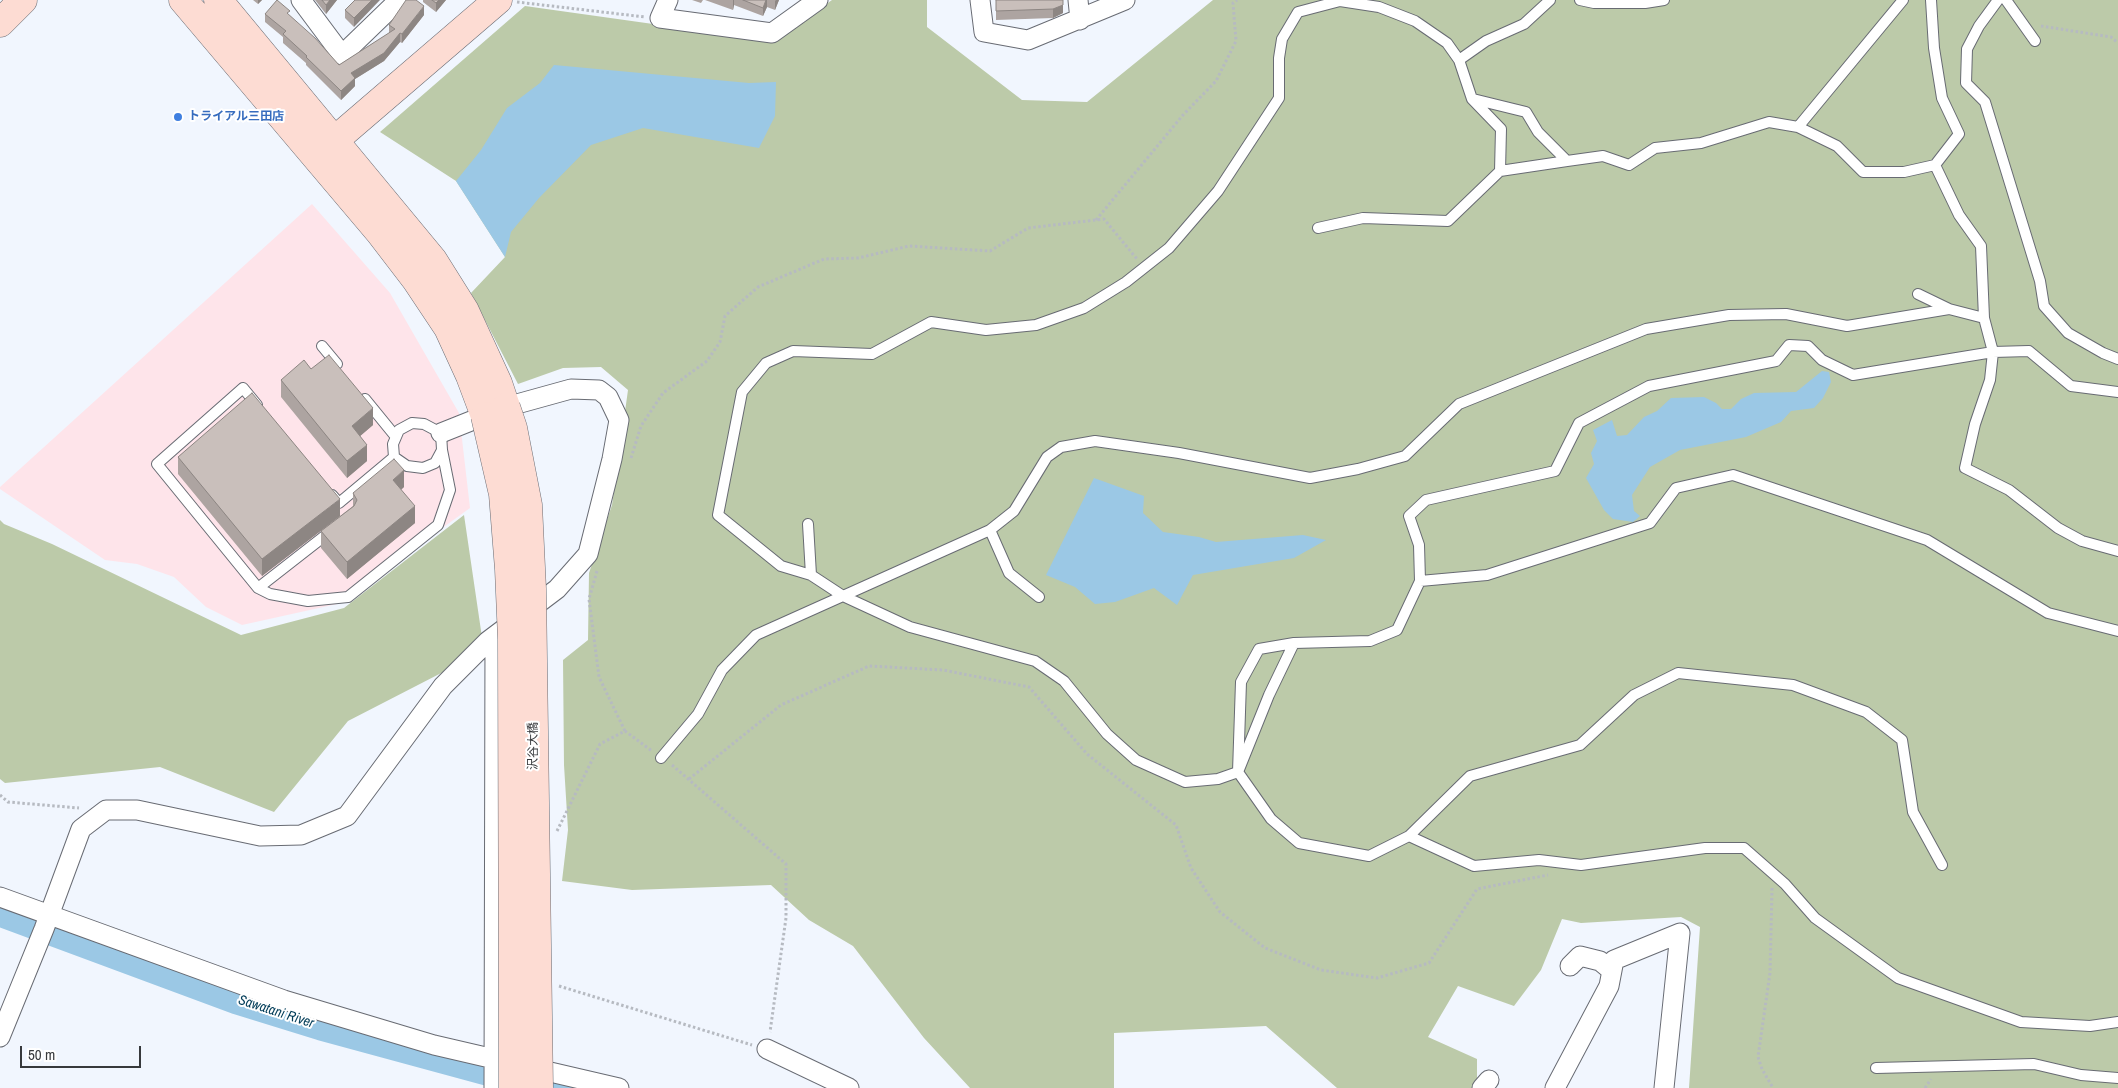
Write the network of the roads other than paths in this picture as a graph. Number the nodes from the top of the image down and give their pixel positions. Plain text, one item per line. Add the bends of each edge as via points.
1 (23, 0) edge
2 (183, 0) edge
3 (218, 0) edge
4 (301, 0) edge
5 (399, 0) edge
6 (668, 0) edge
7 (818, 0) edge
8 (980, 0) edge
9 (1078, 0) edge
10 (1125, 0) edge
11 (1550, 0) edge
12 (1580, 0) edge
13 (1664, 0) edge
14 (1903, 0) edge
15 (1930, 0) edge
16 (1998, 0) edge
17 (2006, 0) edge
18 (504, 1) edge
19 (1080, 20) junction
20 (0, 23) edge
21 (2035, 41) dead end
22 (1459, 60) junction
23 (1472, 99) junction
24 (1798, 127) junction
25 (325, 149) junction
26 (1567, 160) junction
27 (1935, 165) junction
28 (1500, 171) junction
29 (1318, 228) dead end
30 (1918, 294) dead end
31 (1949, 309) junction
32 (1984, 318) junction
33 (322, 346) dead end
34 (1993, 352) junction
35 (2118, 359) edge
36 (340, 369) edge
37 (359, 392) edge
38 (2118, 392) edge
39 (495, 411) junction
40 (264, 413) edge
41 (396, 437) junction
42 (442, 442) junction
43 (394, 458) junction
44 (326, 488) edge
45 (342, 523) edge
46 (808, 524) dead end
47 (990, 530) junction
48 (2118, 551) edge
49 (811, 575) junction
50 (1420, 581) junction
51 (258, 588) junction
52 (843, 596) junction
53 (1039, 597) dead end
54 (2118, 631) edge
55 (495, 636) junction
56 (1294, 644) junction
57 (662, 758) road end
58 (1238, 772) junction
59 (1409, 836) junction
60 (1942, 865) dead end
61 (0, 897) edge
62 (49, 916) junction
63 (1570, 966) dead end
64 (1612, 971) junction
65 (2118, 1022) edge
66 (0, 1037) edge
67 (767, 1049) road end
68 (494, 1060) junction
69 (1876, 1068) dead end
70 (2118, 1078) edge
71 (494, 1088) edge
72 (513, 1088) edge
73 (539, 1088) edge
74 (619, 1088) edge
75 (849, 1088) edge
76 (1555, 1088) edge
77 (1664, 1088) edge

1 - 20 street
2 - 25 street
3 - 25 street
4 - 5 street via 342,56
6 - 7 street via 660,18 772,33
8 - 19 street via 984,32 1028,40
9 - 19 street
10 - 19 street
11 - 22 lane via 1524,24 1486,41
12 - 13 lane via 1594,3
14 - 24 lane
15 - 27 lane via 1942,98 1959,134
16 - 35 lane via 1966,49 1966,83 1985,102 2040,281 2044,306 2068,332
17 - 21 lane
18 - 25 street
22 - 23 lane
22 - 49 lane via 1447,43 1415,21 1379,8 1340,1 1298,12 1282,39 1279,98 1218,191 1169,248 1126,282 1084,308 1036,325 986,330 931,322 872,354 793,351 766,363 742,392 718,515 781,566
23 - 26 lane via 1526,112 1538,132
23 - 28 lane via 1501,129
24 - 26 lane via 1769,122 1701,143 1655,148 1628,165 1603,156
24 - 27 lane via 1837,146 1863,172 1904,172
25 - 39 street via 433,260 465,311 498,383
26 - 28 lane
27 - 32 lane via 1959,215 1981,246
28 - 29 lane via 1448,221 1363,218
30 - 31 lane
31 - 32 lane
31 - 47 lane via 1847,326 1776,314 1729,315 1646,329 1459,404 1405,456 1310,478 1095,441 1061,447 1047,457 1014,511
32 - 34 lane
33 - 36 lane
34 - 38 lane via 2029,351 2071,386
34 - 48 lane via 1990,380 1974,424 1965,468 2009,490 2058,528 2082,541
34 - 50 lane via 1853,375 1822,360 1808,346 1789,345 1776,361 1649,386 1579,423 1555,471 1426,500 1410,516 1419,545
37 - 41 lane
39 - 42 street
39 - 55 street via 571,389 598,390 608,397 619,420 588,554 557,589
39 - 72 street, 沢谷大橋, bridge via 512,639
39 - 73 street, 沢谷大橋, bridge via 514,428 528,505 553,981
40 - 51 lane via 243,388 156,464
41 - 42 lane via 399,430 412,423 424,424
41 - 43 lane
42 - 43 lane via 435,463 423,468 407,466
42 - 51 lane via 450,490 438,525 348,597 308,601 270,594
43 - 44 lane via 341,506
45 - 51 lane
46 - 49 lane
47 - 52 lane
47 - 53 lane via 1009,573
49 - 52 lane
50 - 54 lane via 1487,575 1642,526 1650,523 1676,488 1733,475 1927,540 2048,613
50 - 56 lane via 1397,630 1370,641
52 - 57 lane via 756,635 722,670 698,714
52 - 58 lane via 910,628 1035,661 1064,682 1107,734 1136,760 1184,782 1218,779
55 - 62 street via 443,686 347,816 301,835 260,836 137,810 106,810 81,829
55 - 68 street
56 - 58 lane via 1269,694
56 - 58 lane via 1259,649 1241,682
58 - 59 lane via 1272,819 1299,843 1369,856
59 - 60 lane via 1470,776 1580,745 1634,695 1678,673 1793,685 1866,712 1902,740 1913,812
59 - 65 lane via 1474,866 1539,860 1581,865 1706,848 1744,848 1785,884 1815,918 1898,978 2021,1022 2090,1026
61 - 62 street
62 - 66 street
62 - 68 street via 284,1000
63 - 64 street via 1580,956 1600,961
64 - 76 street via 1609,986
64 - 77 street via 1614,960 1680,933
67 - 75 street
68 - 71 street
68 - 74 street
69 - 70 lane via 2034,1064 2081,1075

